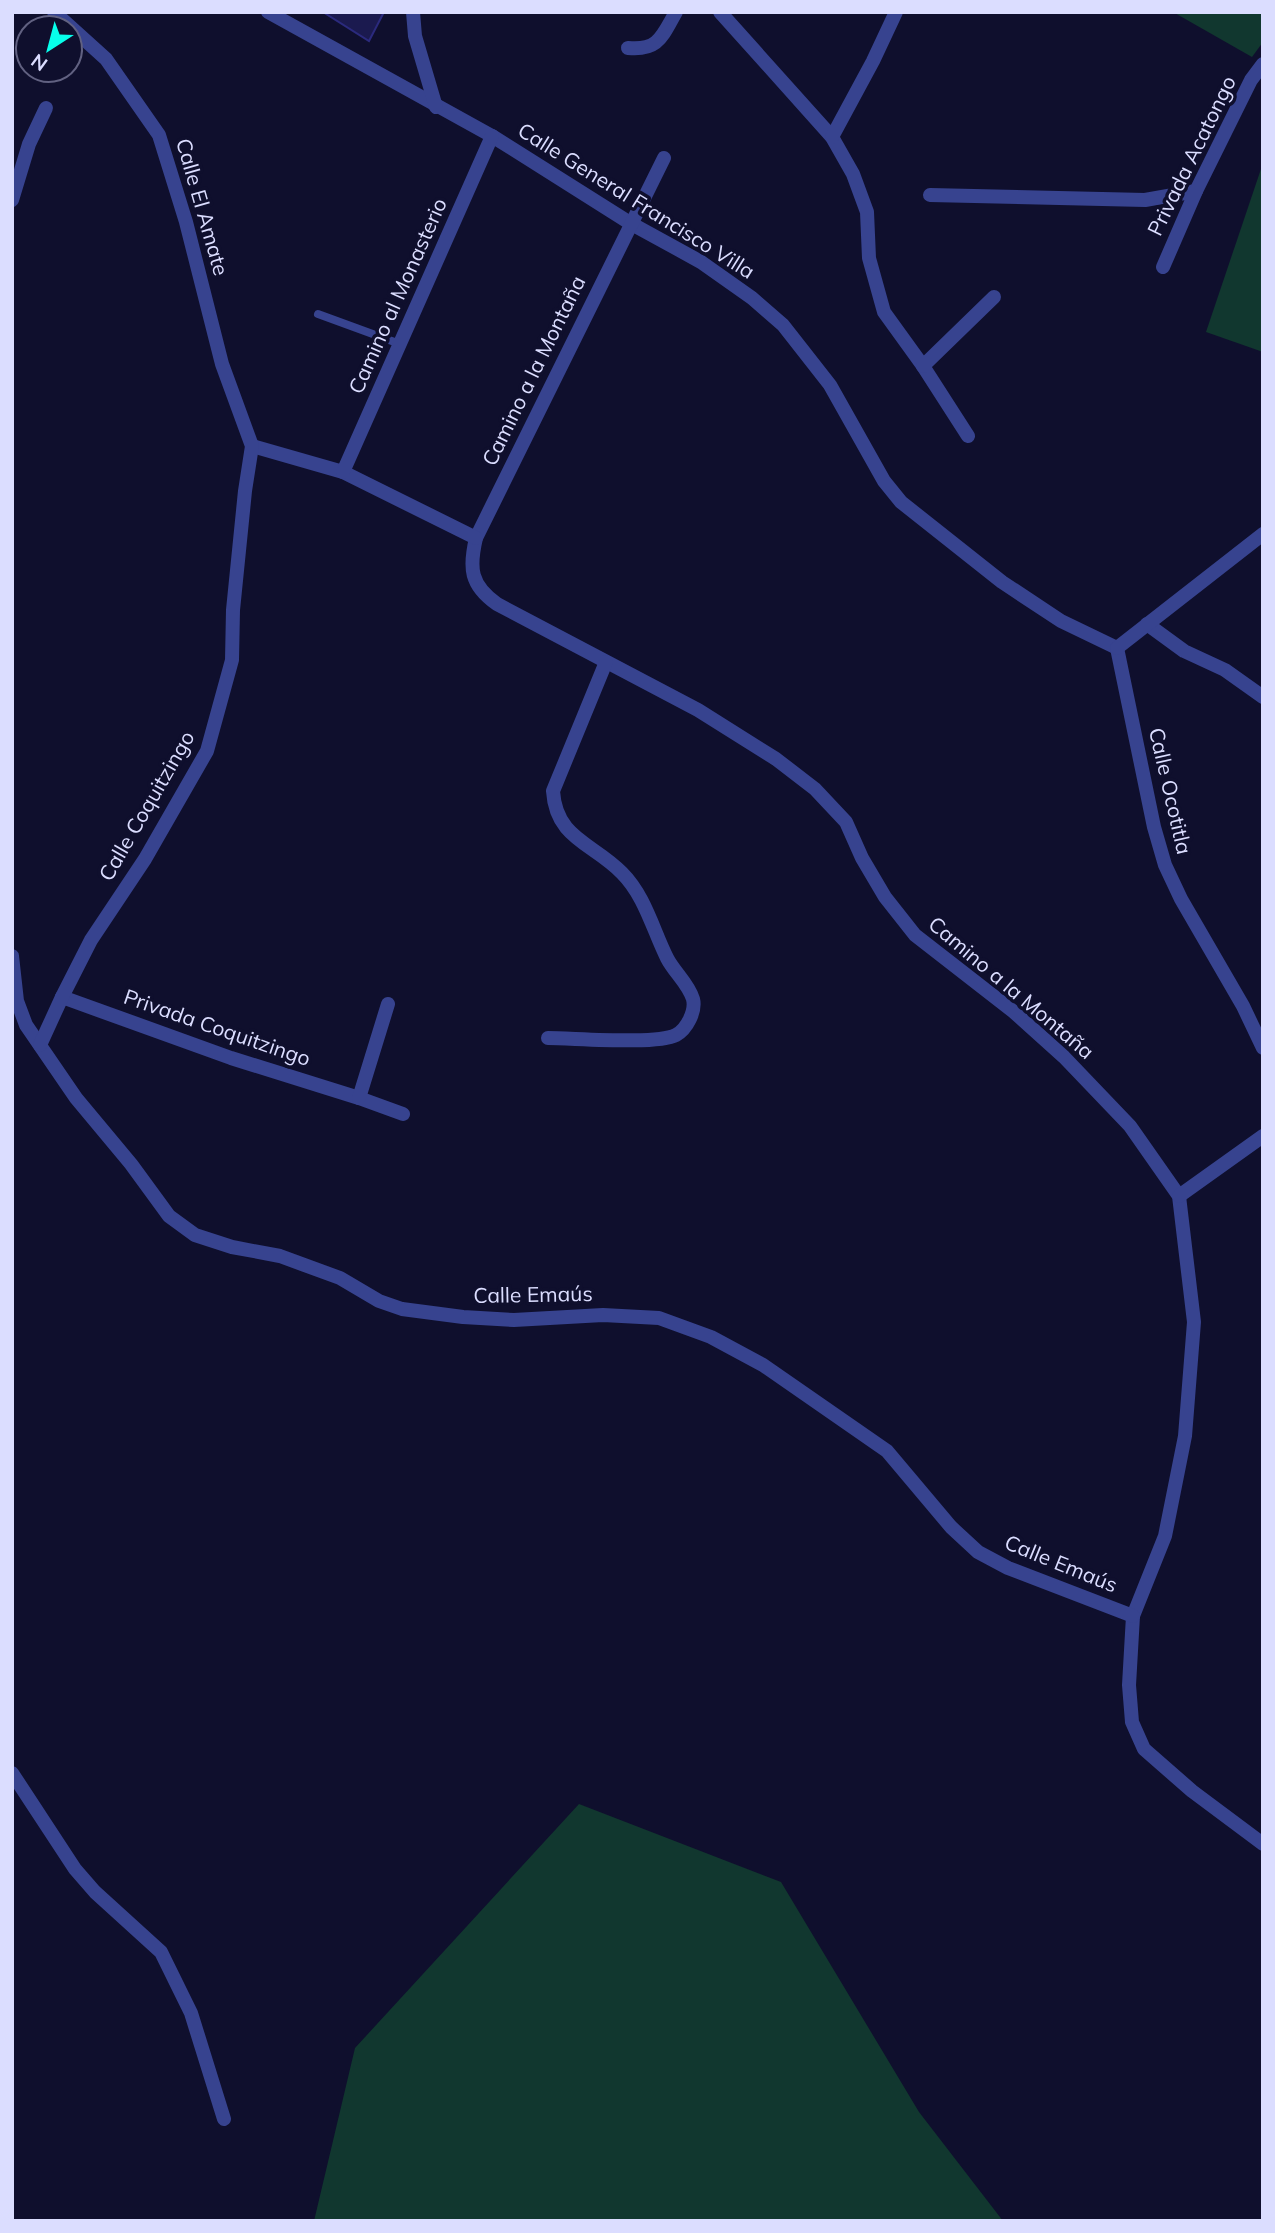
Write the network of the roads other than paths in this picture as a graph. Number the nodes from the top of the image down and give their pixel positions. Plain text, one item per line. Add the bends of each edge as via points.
1 (54, 12) edge
2 (268, 12) edge
3 (413, 12) edge
4 (677, 12) edge
5 (720, 12) edge
6 (895, 12) edge
7 (628, 48) dead end
8 (1263, 64) edge
9 (436, 107) junction
10 (46, 108) dead end
11 (492, 136) junction
12 (832, 136) junction
13 (664, 158) dead end
14 (1196, 191) junction
15 (930, 195) dead end
16 (12, 200) edge
17 (630, 223) junction
18 (1163, 268) dead end
19 (994, 297) dead end
20 (318, 314) dead end
21 (400, 344) junction
22 (923, 366) junction
23 (968, 436) dead end
24 (252, 446) junction
25 (343, 472) junction
26 (1263, 534) edge
27 (476, 538) junction
28 (1147, 624) junction
29 (1117, 648) junction
30 (606, 662) junction
31 (1263, 697) edge
32 (12, 956) edge
33 (62, 997) junction
34 (388, 1004) dead end
35 (548, 1038) dead end
36 (40, 1045) junction
37 (1263, 1048) edge
38 (359, 1098) junction
39 (403, 1114) dead end
40 (1263, 1136) edge
41 (1179, 1196) junction
42 (1133, 1616) junction
43 (12, 1773) edge
44 (1263, 1844) edge
45 (224, 2119) dead end

1 - 24 street, Calle El Amate via 106,59 159,135 222,364
2 - 9 street, Calle General Francisco Villa
3 - 9 street via 415,36
4 - 7 street via 654,46
5 - 12 street
6 - 12 street
8 - 14 street, Privada Acatongo
9 - 11 street, Calle General Francisco Villa
10 - 16 street
11 - 17 street, Calle General Francisco Villa
11 - 21 street, Camino al Monasterio
12 - 22 street via 867,212 869,258 884,312
13 - 17 street, Camino a la Montaña
14 - 15 street via 1145,200
14 - 18 street, Privada Acatongo
17 - 27 street, Camino a la Montaña
17 - 29 street, Calle General Francisco Villa via 701,262 783,325 830,385 884,481 901,502 1002,582 1061,621
19 - 22 street
20 - 21 lane
21 - 25 street, Camino al Monasterio
22 - 23 street
24 - 25 street
24 - 33 street, Calle Coquitzingo via 233,610 232,660 207,751 145,859 91,940
25 - 27 street
26 - 28 street
27 - 30 street, Camino a la Montaña via 471,557 473,578 484,594
28 - 29 street
28 - 31 street
29 - 37 street, Calle Ocotitla via 1165,865
30 - 35 street via 553,791 554,808 562,824 610,862 635,889 668,961 693,1000 692,1015 677,1035 659,1040
30 - 41 street, Camino a la Montaña via 698,710 815,789 846,822 885,897 915,935 1064,1057 1130,1126
32 - 36 street, Calle Emaús via 18,1001 26,1025
33 - 36 street, Calle Coquitzingo
33 - 38 street, Privada Coquitzingo
34 - 38 street
36 - 42 street, Calle Emaús via 169,1216 195,1235 280,1256 340,1278 402,1309 514,1320 603,1315 659,1318 711,1337 763,1365 887,1451 978,1552
38 - 39 street, Privada Coquitzingo
40 - 41 street
41 - 42 street, Camino a la Montaña via 1194,1322 1185,1436 1165,1536
42 - 44 street, Camino a la Montaña via 1132,1722 1144,1749
43 - 45 street via 75,1869 161,1952 191,2013

